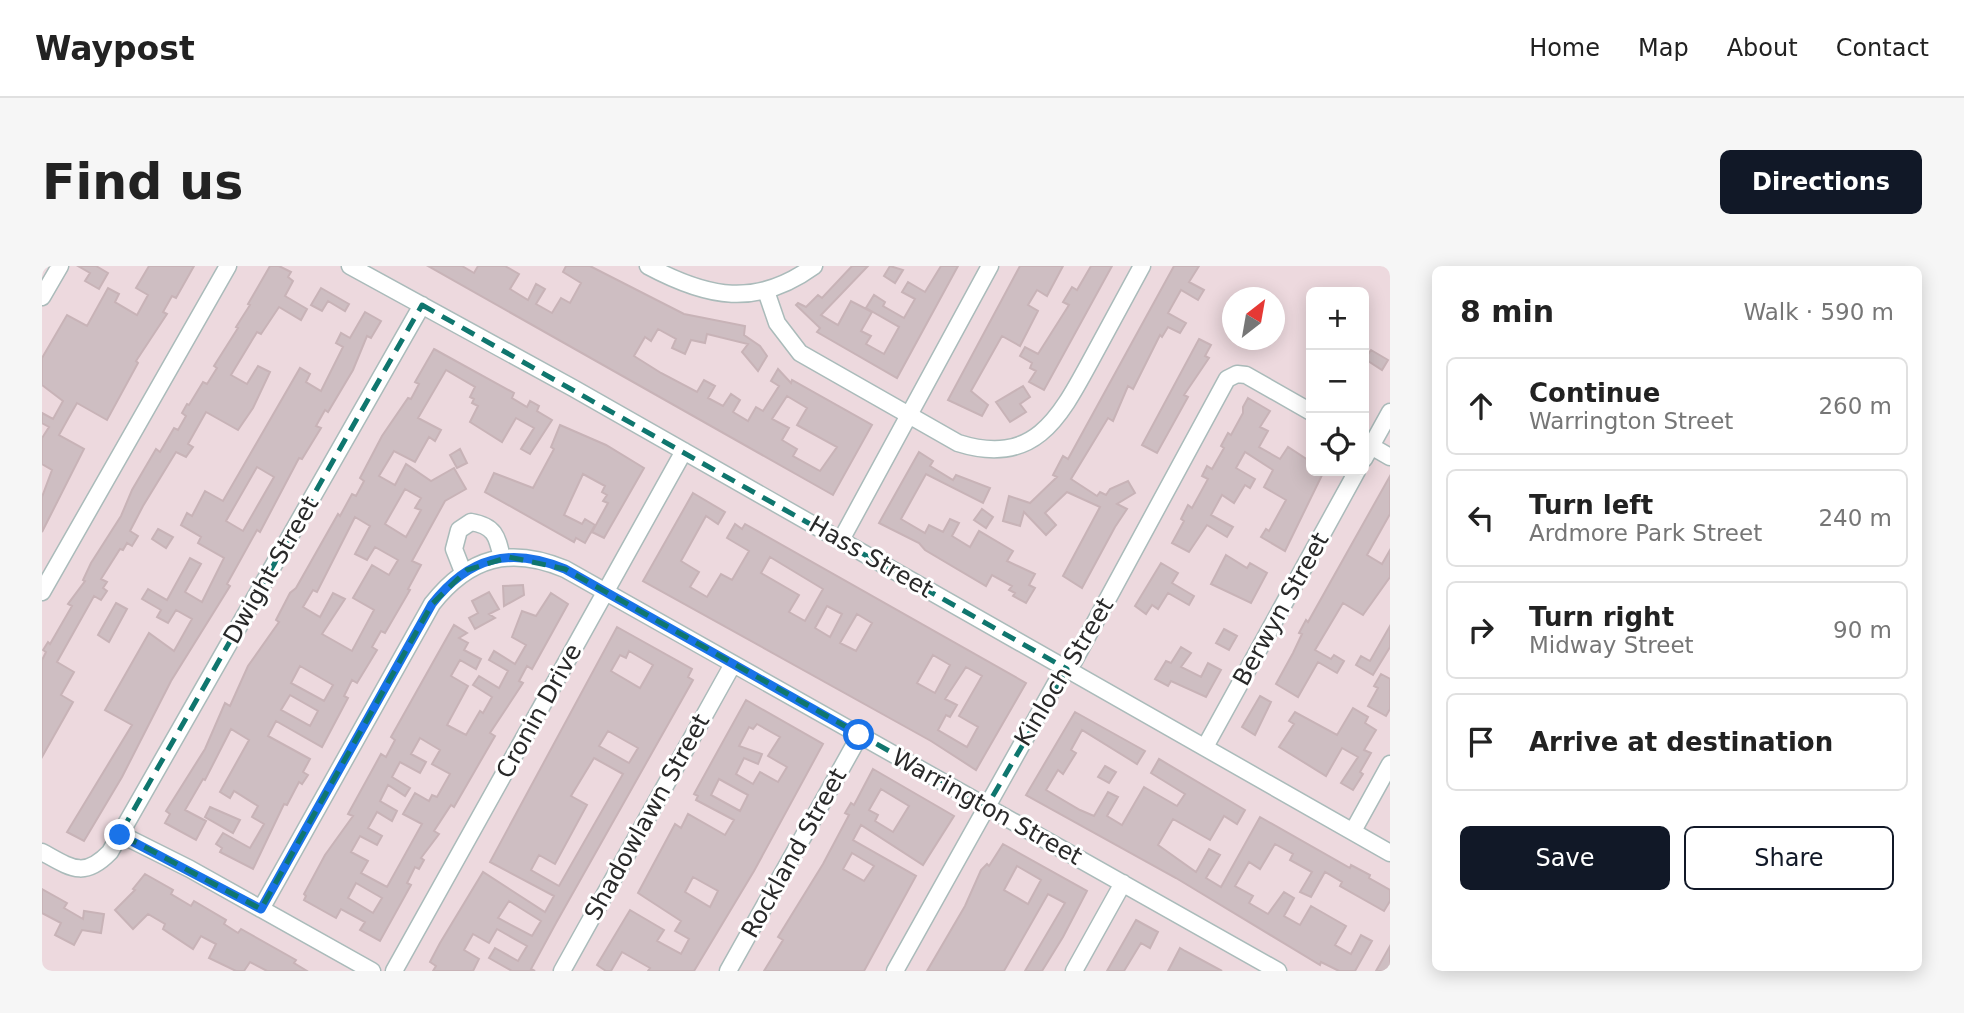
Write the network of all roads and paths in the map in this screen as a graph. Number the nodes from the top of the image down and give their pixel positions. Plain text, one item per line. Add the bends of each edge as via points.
1 (60, 266) edge
2 (229, 266) edge
3 (350, 266) edge
4 (648, 266) edge
5 (814, 266) edge
6 (990, 266) edge
7 (1142, 266) edge
8 (374, 272) edge
9 (766, 291) junction
10 (42, 297) edge
11 (422, 305) junction
12 (1306, 409) edge
13 (1390, 412) edge
14 (908, 415) junction
15 (1369, 444) edge
16 (1369, 450) edge
17 (684, 452) junction
18 (1390, 457) edge
19 (1354, 476) edge
20 (841, 540) junction
21 (502, 558) junction
22 (465, 571) junction
23 (42, 592) edge
24 (605, 592) junction
25 (733, 664) junction
26 (1068, 669) junction
27 (859, 735) junction
28 (1205, 747) junction
29 (1390, 764) edge
30 (987, 806) junction
31 (1353, 831) junction
32 (120, 835) junction
33 (42, 852) edge
34 (1390, 853) edge
35 (1123, 883) junction
36 (261, 909) junction
37 (1254, 965) edge
38 (372, 971) edge
39 (394, 971) edge
40 (562, 971) edge
41 (728, 971) edge
42 (895, 971) edge
43 (1073, 971) edge
44 (1278, 971) edge

1 - 10 street
2 - 23 street
3 - 8 street, Hass Street
4 - 9 street via 705,292
5 - 9 street
6 - 14 street
7 - 14 street via 1064,410 1046,430 1015,447 974,448
8 - 11 street, Hass Street
9 - 14 street via 777,323 800,353
11 - 17 street, Hass Street
11 - 32 street, Dwight Street
12 - 26 street, Kinloch Street via 1246,375 1227,379
13 - 15 street
14 - 20 street
16 - 18 street
17 - 20 street, Hass Street
17 - 24 street, Cronin Drive
19 - 28 street, Berwyn Street
20 - 26 street, Hass Street
21 - 22 street, Warrington Street
21 - 22 street via 497,534 486,525 471,522 459,530 454,549
21 - 24 street, Warrington Street via 547,562
22 - 36 street via 432,604
24 - 25 street, Warrington Street
24 - 39 street, Cronin Drive
25 - 27 street, Warrington Street
25 - 40 street, Shadowlawn Street
26 - 28 street, Hass Street
26 - 30 street, Kinloch Street
27 - 30 street, Warrington Street
27 - 41 street, Rockland Street
28 - 31 street, Hass Street
29 - 31 street
30 - 35 street, Warrington Street
30 - 42 street, Kinloch Street
31 - 34 street, Hass Street
32 - 33 street, Dwight Street via 104,858 87,869
32 - 36 street
35 - 37 street, Warrington Street
35 - 43 street
36 - 38 street
37 - 44 street, Warrington Street

